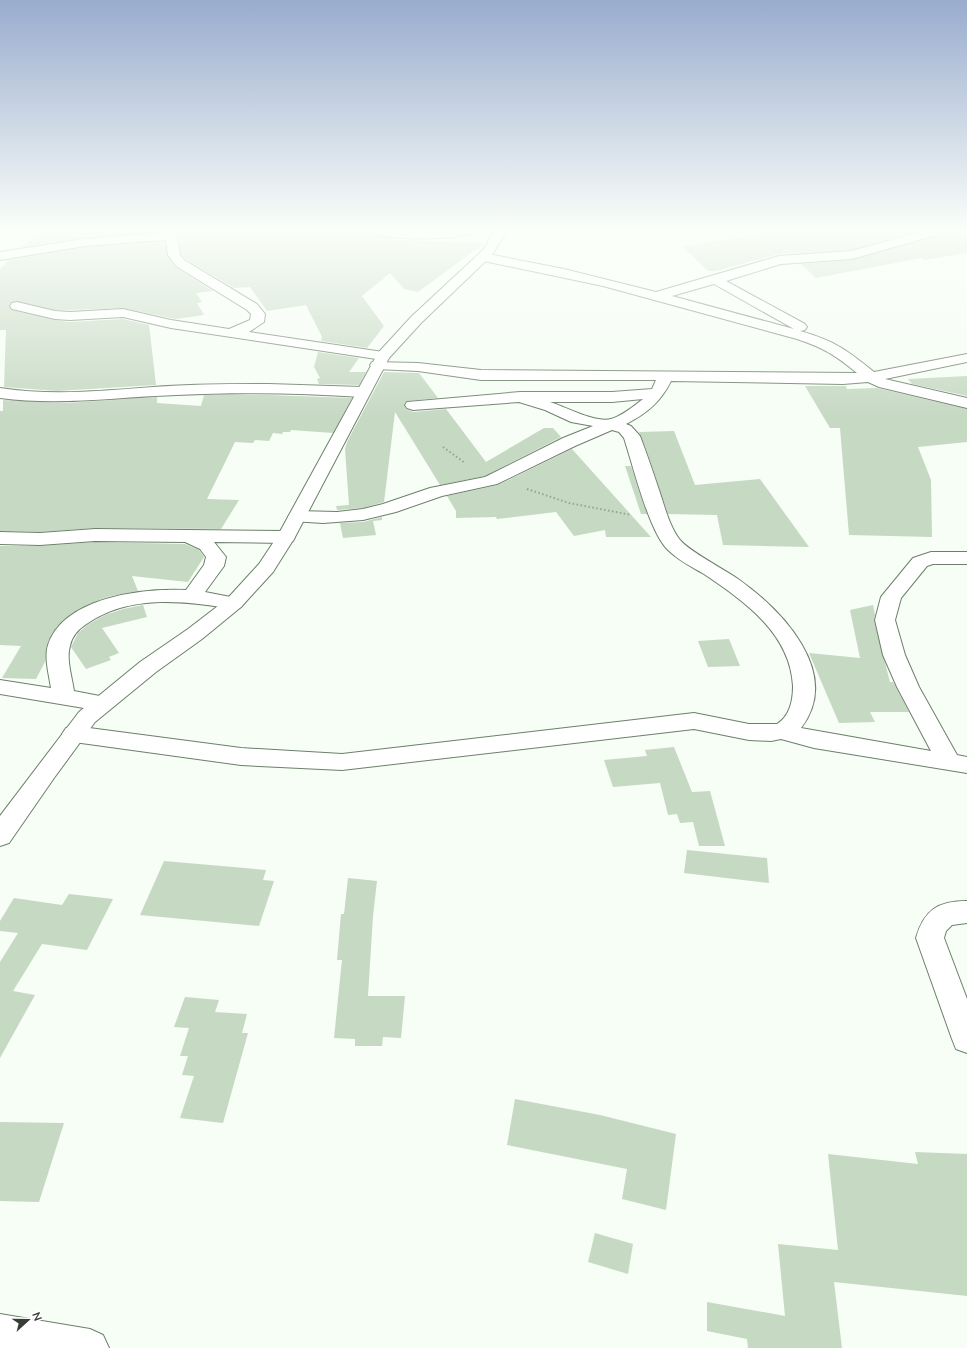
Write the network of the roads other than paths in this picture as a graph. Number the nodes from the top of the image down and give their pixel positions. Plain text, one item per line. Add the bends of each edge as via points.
1 (228, 292) edge
2 (446, 292) edge
3 (638, 292) edge
4 (670, 292) edge
5 (738, 292) edge
6 (654, 296) junction
7 (17, 306) dead end
8 (232, 332) junction
9 (826, 344) junction
10 (967, 358) edge
11 (380, 361) junction
12 (666, 376) junction
13 (870, 377) junction
14 (0, 392) edge
15 (362, 392) junction
16 (658, 393) junction
17 (520, 397) junction
18 (967, 403) edge
19 (412, 404) dead end
20 (614, 425) junction
21 (297, 517) junction
22 (188, 536) junction
23 (286, 537) junction
24 (0, 538) edge
25 (967, 558) edge
26 (191, 597) junction
27 (234, 603) junction
28 (0, 687) edge
29 (63, 697) junction
30 (102, 703) junction
31 (782, 731) junction
32 (74, 734) junction
33 (958, 764) edge
34 (0, 836) edge
35 (967, 912) edge
36 (967, 1039) edge
37 (0, 1333) edge
38 (90, 1348) edge

1 - 8 street via 252,306 258,314 257,322
2 - 11 street via 416,320
3 - 6 street
4 - 6 street
5 - 9 street
6 - 9 street
7 - 8 street via 70,316 123,313 171,324
8 - 11 street
9 - 13 street via 849,358
10 - 13 street
11 - 12 street via 480,375
11 - 15 street
12 - 13 street via 808,379
12 - 16 street
13 - 18 street via 905,390
14 - 15 street via 28,398 66,399 230,387
15 - 21 street
16 - 17 street via 612,397
16 - 20 street via 647,405
17 - 19 street
17 - 20 street via 577,419
20 - 21 street via 568,442 497,478 435,492 358,515 335,518
20 - 31 street via 626,429 632,436 665,534 675,546 764,608 781,627 794,648 803,672 804,697 798,718
21 - 23 street
22 - 23 street
22 - 24 street
22 - 26 street via 207,544 216,557 214,566
23 - 27 street via 266,568
25 - 33 street via 931,558 920,562 891,597 885,620 894,655 908,687
26 - 27 street
26 - 29 street via 161,596 130,601 78,619 65,632 58,646
27 - 30 street
28 - 29 street
29 - 30 street
30 - 32 street
31 - 32 street via 761,733 694,721 342,762 308,762 177,749
31 - 33 street via 814,740
32 - 34 street
35 - 36 street via 944,915 933,925 930,938
37 - 38 street

